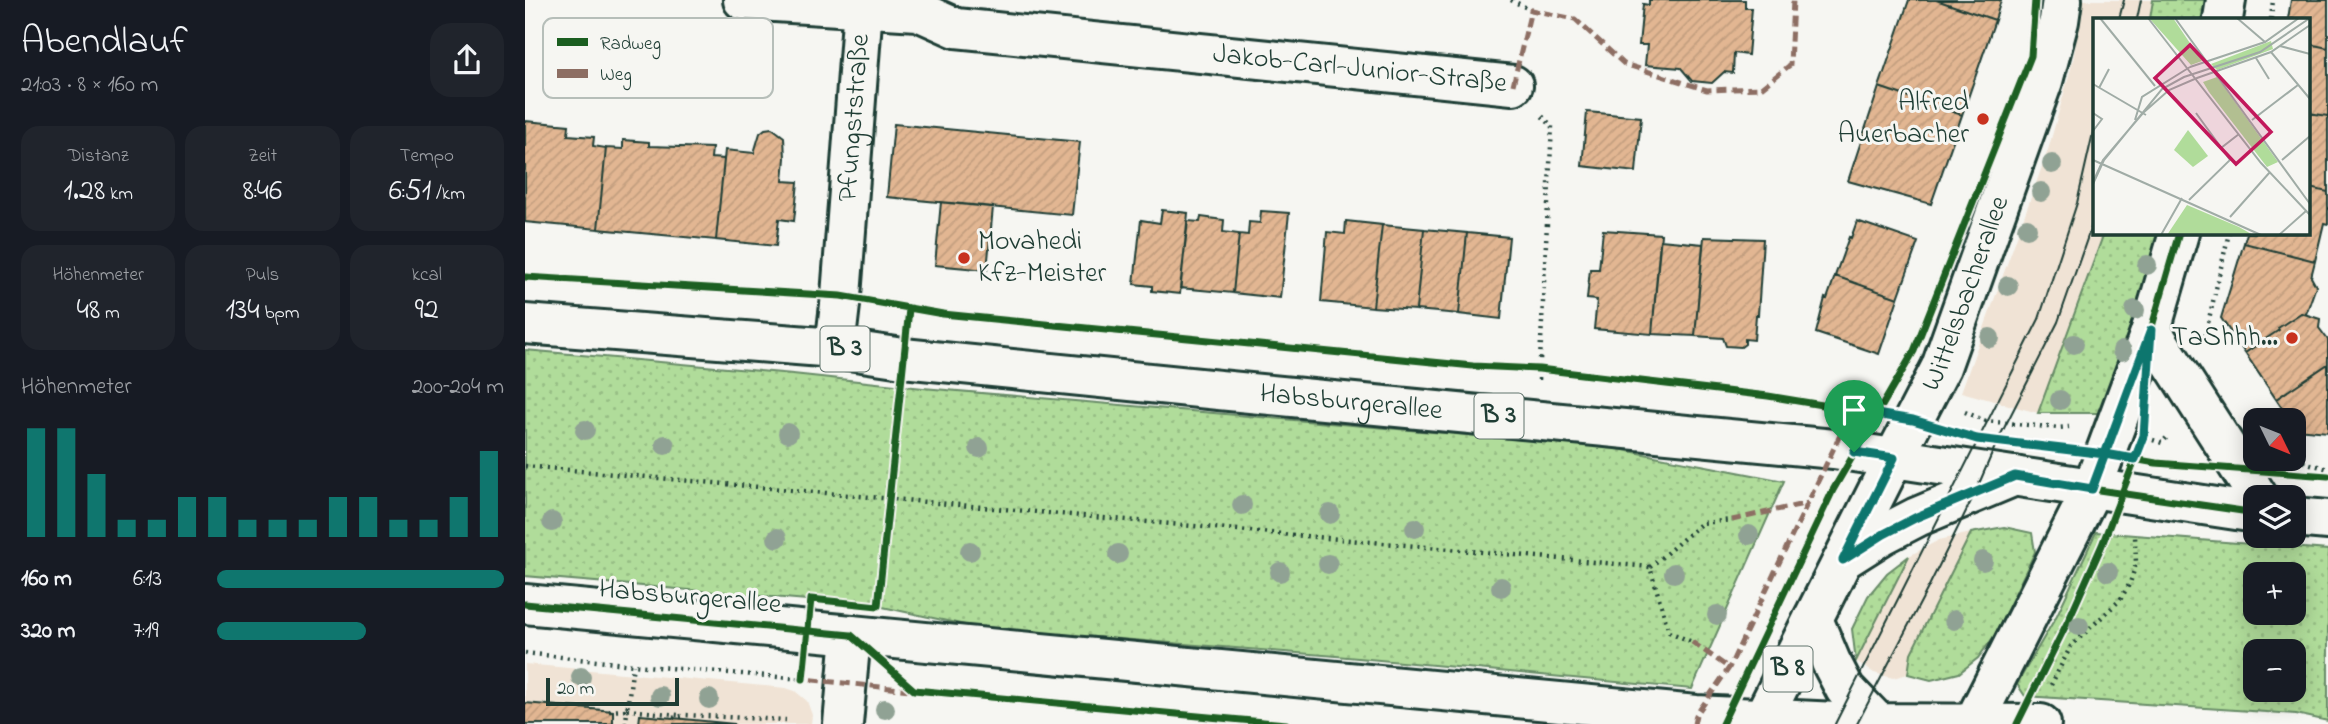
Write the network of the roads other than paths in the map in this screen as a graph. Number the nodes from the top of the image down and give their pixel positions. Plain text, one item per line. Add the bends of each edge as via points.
1 (743, 0) edge
2 (2062, 0) edge
3 (2226, 0) edge
4 (863, 7) junction
5 (2223, 18) edge
6 (1513, 85) road end
7 (2179, 234) edge
8 (525, 324) edge
9 (2151, 330) junction
10 (835, 348) junction
11 (1894, 458) junction
12 (2015, 476) junction
13 (2250, 485) edge
14 (2092, 489) junction
15 (2243, 511) edge
16 (2306, 518) edge
17 (2328, 520) edge
18 (1843, 560) junction
19 (525, 604) edge
20 (1813, 619) junction
21 (851, 635) junction
22 (2044, 710) edge
23 (1761, 721) edge
24 (1878, 723) edge
25 (843, 724) edge
26 (1973, 724) edge

1 - 4 main road, Pfungststraße
2 - 11 main road, Wittelsbacherallee via 2043,81 1941,367 1899,408
3 - 5 main road
4 - 6 main road, Jakob-Carl-Junior-Straße via 918,11 956,28
4 - 10 main road, Pfungststraße
7 - 9 main road
8 - 10 main road, Habsburgerallee / B 3
9 - 13 main road
9 - 14 main road
10 - 11 main road, Habsburgerallee / B 3
11 - 12 main road, Habsburgerallee / B 3
11 - 18 main road, Wittelsbacherallee / B 8
12 - 14 main road, Habsburgerallee / B 3
12 - 18 main road via 1917,517
14 - 15 main road, Habsburgerallee / B 3
14 - 26 main road
16 - 17 main road
18 - 20 main road, Wittelsbacherallee / B 8
19 - 21 main road, Habsburgerallee
20 - 23 main road, Wittelsbacherallee / B 8
20 - 24 main road via 1845,689
21 - 23 main road, Habsburgerallee
21 - 25 main road
22 - 26 main road, Habsburgerallee
23 - 24 main road, Habsburgerallee
24 - 26 main road, Habsburgerallee

